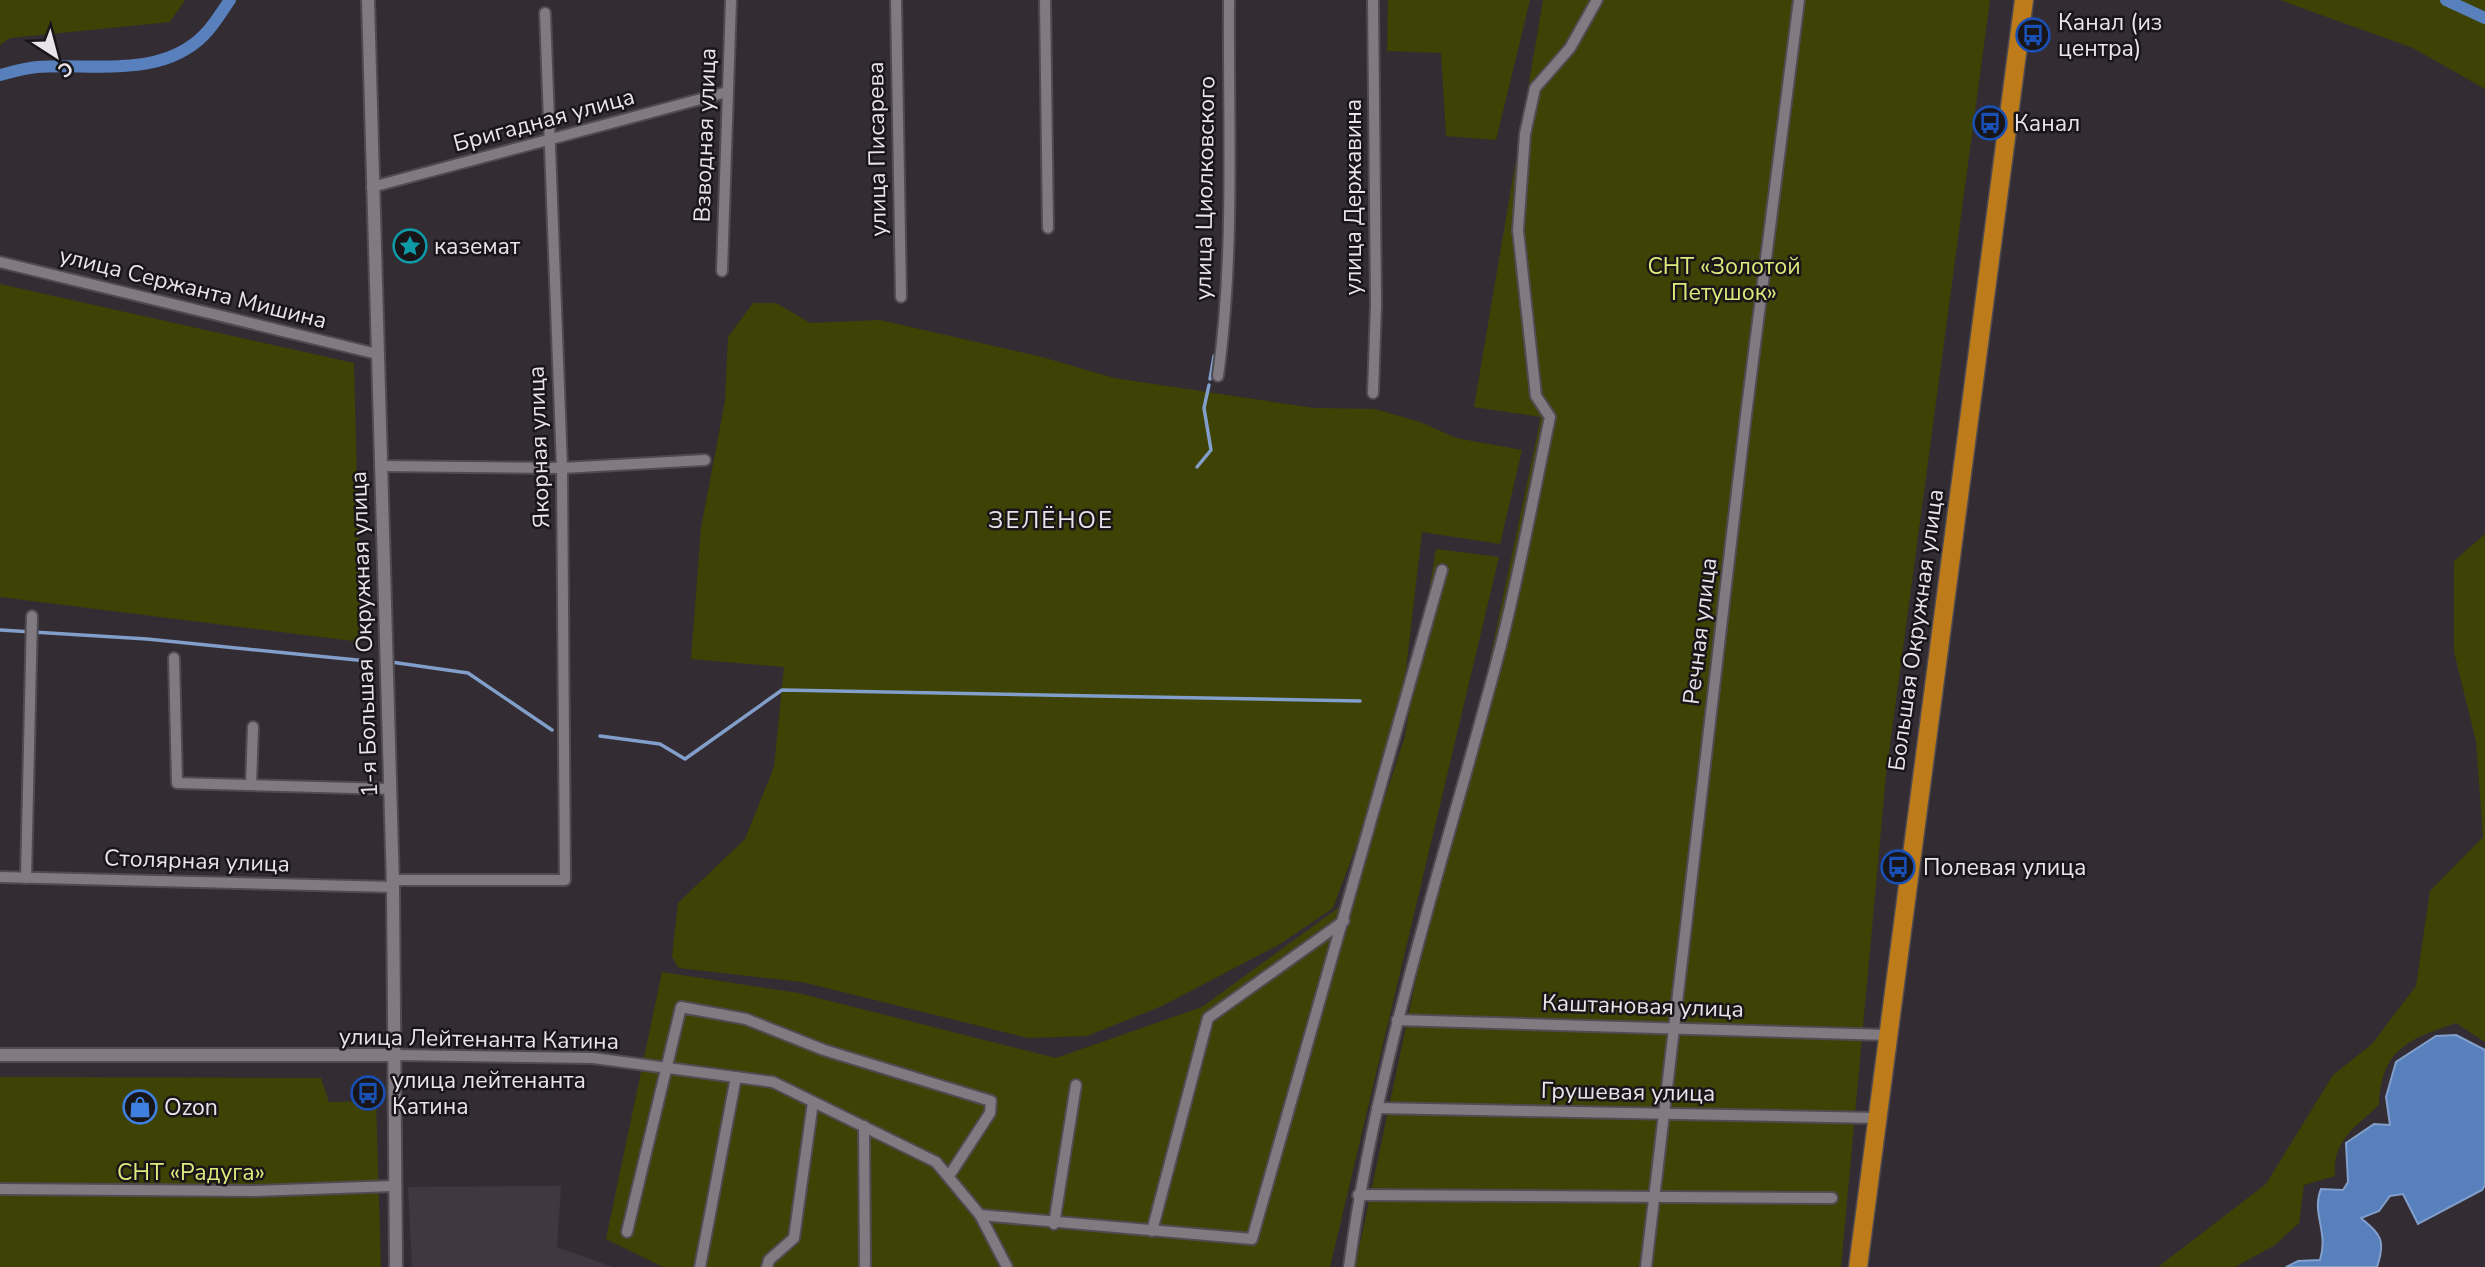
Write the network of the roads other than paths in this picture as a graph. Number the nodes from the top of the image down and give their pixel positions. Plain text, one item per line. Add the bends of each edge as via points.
1 (368, 0) edge
2 (731, 0) edge
3 (896, 0) edge
4 (1045, 0) edge
5 (1229, 0) edge
6 (1373, 0) edge
7 (1597, 0) edge
8 (1799, 0) edge
9 (2024, 0) edge
10 (545, 13) dead end
11 (727, 92) junction
12 (549, 141) junction
13 (372, 187) junction
14 (1048, 228) dead end
15 (0, 262) edge
16 (722, 271) dead end
17 (901, 297) dead end
18 (377, 354) junction
19 (1218, 376) dead end
20 (1373, 393) dead end
21 (705, 460) dead end
22 (380, 466) junction
23 (562, 468) junction
24 (1442, 570) dead end
25 (32, 616) dead end
26 (174, 658) dead end
27 (253, 727) dead end
28 (251, 785) junction
29 (390, 789) junction
30 (0, 877) edge
31 (26, 877) junction
32 (565, 880) joint
33 (392, 883) junction
34 (1344, 921) junction
35 (1397, 1020) junction
36 (1675, 1028) junction
37 (1888, 1035) junction
38 (0, 1055) edge
39 (395, 1055) junction
40 (664, 1068) junction
41 (736, 1077) junction
42 (1076, 1085) dead end
43 (813, 1102) junction
44 (1377, 1108) junction
45 (1665, 1114) junction
46 (1878, 1118) junction
47 (864, 1126) junction
48 (949, 1176) junction
49 (394, 1186) junction
50 (0, 1189) edge
51 (1358, 1195) junction
52 (1654, 1198) junction
53 (1832, 1199) dead end
54 (980, 1215) junction
55 (1054, 1224) junction
56 (627, 1231) dead end
57 (1152, 1231) junction
58 (396, 1267) edge
59 (700, 1267) edge
60 (767, 1267) edge
61 (865, 1267) edge
62 (1007, 1267) edge
63 (1349, 1267) edge
64 (1646, 1267) edge
65 (1858, 1267) edge

1 - 13 street, 1-я Большая Окружная улица
2 - 11 street, Взводная улица
3 - 17 street, улица Писарева
4 - 14 street
5 - 19 street, улица Циолковского via 1226,262
6 - 20 street, улица Державина
7 - 35 street via 1570,48 1535,88 1525,134 1518,230 1536,396 1550,417 1502,643
8 - 36 street, Речная улица
9 - 37 highway, Большая Окружная улица
10 - 12 street, Якорная улица
11 - 12 street, Бригадная улица
11 - 16 street, Взводная улица
12 - 13 street, Бригадная улица
12 - 23 street, Якорная улица
13 - 18 street, 1-я Большая Окружная улица
15 - 18 street, улица Сержанта Мишина
18 - 22 street, 1-я Большая Окружная улица
21 - 23 street
22 - 23 street
22 - 29 street, 1-я Большая Окружная улица
23 - 32 street, Якорная улица
24 - 34 street
25 - 31 street
26 - 28 street via 177,783
27 - 28 street
28 - 29 street
29 - 33 street, 1-я Большая Окружная улица
30 - 31 street, Столярная улица
31 - 33 street, Столярная улица
32 - 33 street, Столярная улица
33 - 39 street, 1-я Большая Окружная улица
34 - 57 street via 1208,1018
34 - 57 street via 1252,1239
35 - 36 street, Каштановая улица
35 - 44 street
36 - 37 street, Каштановая улица
36 - 45 street, Речная улица
37 - 46 highway, Большая Окружная улица
38 - 39 street, улица Лейтенанта Катина
39 - 40 street, улица Лейтенанта Катина via 593,1058
39 - 49 street, 1-я Большая Окружная улица
40 - 41 street, улица Лейтенанта Катина
40 - 48 street via 681,1007 746,1019 824,1050 991,1101 990,1113
40 - 56 street
41 - 43 street, улица Лейтенанта Катина via 773,1082
41 - 59 street
42 - 55 street
43 - 47 street, улица Лейтенанта Катина
43 - 60 street via 794,1238
44 - 45 street, Грушевая улица
44 - 51 street
45 - 46 street, Грушевая улица
45 - 52 street, Речная улица
46 - 65 highway, Большая Окружная улица
47 - 48 street, улица Лейтенанта Катина via 936,1162
47 - 61 street
48 - 54 street, улица Лейтенанта Катина
49 - 50 street via 255,1191
49 - 58 street, 1-я Большая Окружная улица
51 - 52 street
51 - 63 street
52 - 53 street
52 - 64 street, Речная улица
54 - 55 street
54 - 62 street, улица Лейтенанта Катина
55 - 57 street

